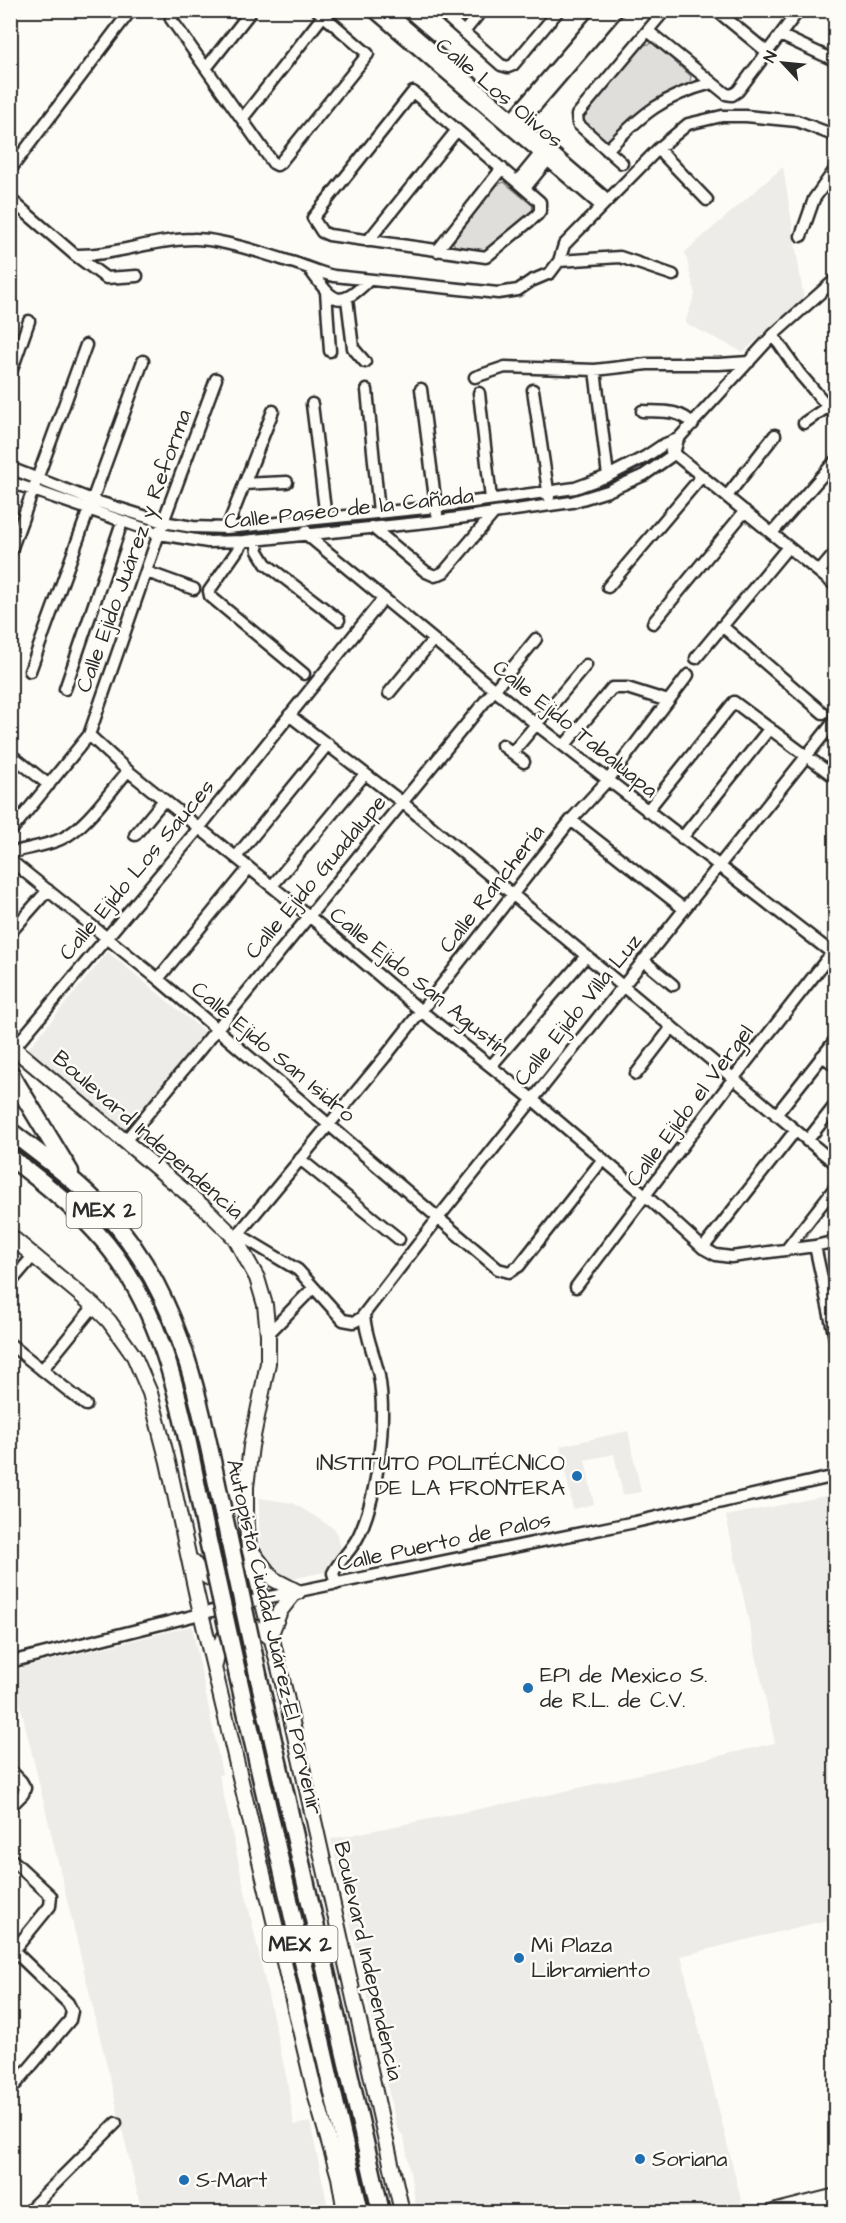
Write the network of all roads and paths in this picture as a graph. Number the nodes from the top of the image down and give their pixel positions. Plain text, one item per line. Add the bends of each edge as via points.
1 (131, 10) edge
2 (178, 10) edge
3 (252, 10) edge
4 (372, 10) edge
5 (387, 10) edge
6 (440, 10) edge
7 (482, 10) edge
8 (559, 10) edge
9 (665, 10) edge
10 (799, 10) edge
11 (611, 12) edge
12 (722, 12) edge
13 (320, 13) edge
14 (648, 31) junction
15 (464, 32) junction
16 (780, 35) junction
17 (767, 52) junction
18 (835, 60) edge
19 (207, 68) junction
20 (712, 83) junction
21 (242, 119) junction
22 (513, 124) junction
23 (457, 130) junction
24 (836, 136) edge
25 (658, 149) junction
26 (607, 150) junction
27 (547, 154) junction
28 (622, 163) dead end
29 (502, 168) junction
30 (836, 168) edge
31 (10, 170) edge
32 (521, 185) junction
33 (10, 199) edge
34 (707, 200) dead end
35 (604, 203) junction
36 (801, 236) dead end
37 (368, 241) junction
38 (437, 251) junction
39 (75, 255) junction
40 (559, 261) junction
41 (310, 270) junction
42 (673, 275) dead end
43 (137, 276) dead end
44 (836, 279) edge
45 (369, 280) junction
46 (326, 291) junction
47 (347, 299) junction
48 (29, 321) dead end
49 (773, 334) junction
50 (86, 345) dead end
51 (330, 351) dead end
52 (143, 362) dead end
53 (365, 362) dead end
54 (748, 362) junction
55 (595, 370) junction
56 (10, 375) edge
57 (475, 377) dead end
58 (216, 379) dead end
59 (421, 389) dead end
60 (367, 390) dead end
61 (533, 390) dead end
62 (479, 393) dead end
63 (312, 404) dead end
64 (831, 404) edge
65 (273, 411) dead end
66 (642, 411) dead end
67 (836, 416) edge
68 (804, 423) dead end
69 (693, 424) junction
70 (775, 435) dead end
71 (678, 439) junction
72 (663, 444) junction
73 (674, 454) junction
74 (836, 460) edge
75 (10, 468) edge
76 (608, 476) junction
77 (702, 476) junction
78 (37, 478) junction
79 (10, 482) edge
80 (287, 482) dead end
81 (244, 484) junction
82 (33, 491) junction
83 (548, 491) junction
84 (727, 496) junction
85 (491, 499) junction
86 (90, 505) junction
87 (550, 506) junction
88 (436, 507) junction
89 (745, 511) junction
90 (379, 512) junction
91 (494, 513) junction
92 (326, 518) junction
93 (304, 520) junction
94 (437, 521) junction
95 (122, 522) junction
96 (163, 522) junction
97 (372, 527) junction
98 (227, 528) junction
99 (772, 533) junction
100 (160, 534) junction
101 (306, 535) junction
102 (256, 540) junction
103 (244, 541) junction
104 (789, 547) junction
105 (836, 552) edge
106 (10, 553) edge
107 (147, 572) junction
108 (819, 572) junction
109 (836, 586) edge
110 (608, 588) dead end
111 (194, 589) dead end
112 (383, 599) junction
113 (339, 620) dead end
114 (652, 623) dead end
115 (722, 626) junction
116 (537, 639) dead end
117 (434, 640) junction
118 (696, 658) dead end
119 (586, 665) dead end
120 (30, 671) dead end
121 (304, 674) dead end
122 (688, 675) dead end
123 (65, 689) dead end
124 (494, 690) junction
125 (389, 693) dead end
126 (668, 700) junction
127 (823, 713) dead end
128 (289, 715) junction
129 (836, 719) edge
130 (537, 725) junction
131 (770, 728) junction
132 (89, 735) junction
133 (328, 744) junction
134 (502, 745) dead end
135 (564, 746) junction
136 (512, 753) junction
137 (10, 754) edge
138 (806, 757) junction
139 (524, 762) dead end
140 (128, 771) junction
141 (366, 774) junction
142 (836, 778) edge
143 (608, 780) junction
144 (49, 785) junction
145 (164, 800) junction
146 (403, 803) junction
147 (647, 811) junction
148 (571, 820) junction
149 (199, 828) junction
150 (10, 832) edge
151 (135, 836) dead end
152 (682, 838) junction
153 (10, 853) edge
154 (236, 857) junction
155 (10, 860) edge
156 (720, 867) junction
157 (249, 868) junction
158 (272, 886) junction
159 (48, 890) junction
160 (513, 895) junction
161 (684, 909) junction
162 (309, 916) junction
163 (10, 933) edge
164 (106, 938) junction
165 (834, 953) edge
166 (586, 956) junction
167 (642, 960) junction
168 (158, 979) junction
169 (673, 985) dead end
170 (621, 987) junction
171 (421, 1011) junction
172 (672, 1027) junction
173 (216, 1030) junction
174 (836, 1039) edge
175 (12, 1046) edge
176 (822, 1056) junction
177 (491, 1066) junction
178 (836, 1066) edge
179 (10, 1073) edge
180 (636, 1074) dead end
181 (733, 1079) junction
182 (532, 1100) junction
183 (836, 1104) edge
184 (776, 1115) junction
185 (329, 1125) junction
186 (10, 1131) edge
187 (795, 1131) junction
188 (126, 1140) junction
189 (807, 1141) junction
190 (10, 1157) edge
191 (300, 1159) junction
192 (603, 1159) junction
193 (836, 1164) edge
194 (76, 1183) junction
195 (836, 1186) edge
196 (645, 1195) junction
197 (439, 1217) junction
198 (10, 1236) edge
199 (237, 1236) junction
200 (399, 1239) dead end
201 (836, 1241) edge
202 (815, 1246) junction
203 (703, 1248) junction
204 (786, 1250) junction
205 (34, 1255) junction
206 (10, 1282) edge
207 (576, 1287) dead end
208 (313, 1288) junction
209 (94, 1306) junction
210 (364, 1314) junction
211 (268, 1334) junction
212 (836, 1343) edge
213 (10, 1344) edge
214 (42, 1370) junction
215 (86, 1406) dead end
216 (836, 1476) edge
217 (250, 1552) junction
218 (188, 1554) junction
219 (336, 1584) junction
220 (297, 1592) junction
221 (260, 1599) junction
222 (201, 1613) junction
223 (270, 1637) junction
224 (10, 1662) edge
225 (214, 1671) junction
226 (10, 1770) edge
227 (10, 1807) edge
228 (10, 1858) edge
229 (12, 1950) edge
230 (10, 2091) edge
231 (116, 2123) dead end
232 (836, 2196) edge
233 (27, 2212) edge
234 (345, 2212) edge
235 (360, 2212) edge
236 (381, 2212) edge
237 (402, 2212) edge
238 (772, 2212) edge

1 - 31 street
2 - 19 street via 171,19
3 - 19 street
4 - 22 street, Calle Los Olivos
5 - 22 street, Calle Los Olivos
6 - 15 street
7 - 15 street
8 - 15 street via 508,67
9 - 14 street
10 - 16 street
11 - 22 street
12 - 17 street
13 - 21 street
13 - 21 street via 368,54 277,165
14 - 20 street
14 - 26 street via 577,115 578,124
16 - 17 street
16 - 18 street
17 - 20 street via 732,95
19 - 21 street
20 - 26 street via 678,94 646,112
22 - 27 street, Calle Los Olivos
23 - 29 street
23 - 37 street
23 - 37 street via 413,92 313,218 325,234
24 - 25 street via 797,121 722,116 688,124
25 - 34 street
25 - 35 street
26 - 28 street
27 - 32 street
27 - 35 street, Calle Los Olivos
29 - 32 street
29 - 38 street
30 - 36 street via 814,199
32 - 38 street via 539,200 540,211 490,255
33 - 39 street
35 - 40 street via 564,245
37 - 38 street
39 - 41 street via 109,254 164,240 199,239 293,262
39 - 43 street via 106,278
40 - 42 street via 615,257
40 - 45 street via 550,273 518,290 498,293
41 - 45 street
41 - 46 street
44 - 49 street, Calle Paseo de la Cañada
45 - 47 street
46 - 47 street via 334,298
46 - 51 street
47 - 53 street via 353,348
48 - 56 street
49 - 54 street, Calle Paseo de la Cañada
49 - 64 street via 800,374
50 - 78 street
52 - 86 street
54 - 55 street via 647,364
54 - 69 street, Calle Paseo de la Cañada
55 - 57 street via 505,367
55 - 76 street
58 - 96 street, Calle Ejido Juárez y Reforma
59 - 88 street
60 - 90 street
61 - 83 street
62 - 85 street
63 - 92 street
64 - 67 street
64 - 68 street
65 - 81 street
66 - 69 street via 678,413
69 - 71 street, Calle Paseo de la Cañada
70 - 84 street
71 - 72 street, Calle Paseo de la Cañada
71 - 73 street
72 - 73 street
72 - 76 street, Calle Paseo de la Cañada via 645,458
73 - 77 street
73 - 87 street, Calle Paseo de la Cañada via 644,475 608,491
74 - 99 street
75 - 78 street
76 - 83 street, Calle Paseo de la Cañada via 575,488
77 - 84 street
77 - 110 street
78 - 82 street
78 - 86 street
79 - 82 street, Calle Paseo de la Cañada
80 - 81 street
81 - 98 street
82 - 86 street, Calle Paseo de la Cañada
82 - 106 street
83 - 85 street, Calle Paseo de la Cañada
83 - 87 street
84 - 89 street
85 - 88 street, Calle Paseo de la Cañada
86 - 95 street, Calle Paseo de la Cañada
86 - 96 street, Calle Paseo de la Cañada
86 - 120 street
87 - 91 street, Calle Paseo de la Cañada
88 - 90 street, Calle Paseo de la Cañada
88 - 94 street
89 - 99 street
89 - 114 street
90 - 92 street, Calle Paseo de la Cañada
91 - 94 street, Calle Paseo de la Cañada
91 - 97 street via 444,572 435,576
92 - 93 street, Calle Paseo de la Cañada
93 - 98 street, Calle Paseo de la Cañada
93 - 101 street
94 - 97 street, Calle Paseo de la Cañada
95 - 100 street, Calle Paseo de la Cañada
95 - 123 street
96 - 98 street, Calle Paseo de la Cañada
96 - 100 street, Calle Ejido Juárez y Reforma
97 - 101 street, Calle Paseo de la Cañada
99 - 104 street
100 - 103 street, Calle Paseo de la Cañada via 208,542
100 - 107 street, Calle Ejido Juárez y Reforma
101 - 102 street, Calle Paseo de la Cañada
101 - 112 street, Calle Ejido Tabaluapa
102 - 103 street, Calle Paseo de la Cañada
102 - 113 street via 266,564
103 - 121 street via 209,591 210,596
104 - 108 street
104 - 115 street
105 - 108 street
107 - 111 street
107 - 132 street, Calle Ejido Juárez y Reforma
108 - 109 street
112 - 117 street, Calle Ejido Tabaluapa
112 - 128 street, Calle Ejido Los Sauces
115 - 118 street
115 - 127 street
116 - 124 street, Calle Ejido Guadalupe
117 - 124 street, Calle Ejido Tabaluapa
117 - 125 street
119 - 130 street
122 - 126 street, Calle Ranchería
124 - 130 street, Calle Ejido Tabaluapa
124 - 146 street, Calle Ejido Guadalupe
126 - 135 street via 627,688 610,689
126 - 143 street, Calle Ranchería
128 - 133 street
128 - 149 street, Calle Ejido Los Sauces
129 - 138 street, Calle Ejido Villa Luz
130 - 135 street, Calle Ejido Tabaluapa
130 - 136 street
131 - 138 street
131 - 147 street via 734,702
131 - 152 street
132 - 140 street, Calle Ejido San Agustín
132 - 144 street, Calle Ejido Juárez y Reforma
133 - 141 street
133 - 154 street
134 - 136 street
135 - 143 street, Calle Ejido Tabaluapa
136 - 139 street
137 - 144 street
138 - 142 street
138 - 156 street, Calle Ejido Villa Luz
140 - 145 street, Calle Ejido San Agustín
140 - 153 street via 70,834
141 - 146 street
141 - 158 street
143 - 147 street, Calle Ejido Tabaluapa
143 - 148 street, Calle Ranchería
144 - 150 street, Calle Ejido Juárez y Reforma
145 - 149 street, Calle Ejido San Agustín
145 - 151 street
146 - 160 street
146 - 162 street, Calle Ejido Guadalupe
147 - 152 street, Calle Ejido Tabaluapa
148 - 160 street, Calle Ranchería
148 - 161 street
149 - 154 street, Calle Ejido San Agustín
149 - 164 street, Calle Ejido Los Sauces
152 - 156 street, Calle Ejido Tabaluapa
154 - 157 street, Calle Ejido San Agustín
155 - 159 street, Calle Ejido San Isidro
156 - 161 street, Calle Ejido Villa Luz
156 - 165 street, Calle Ejido Tabaluapa
157 - 158 street, Calle Ejido San Agustín
157 - 168 street
158 - 162 street, Calle Ejido San Agustín
159 - 163 street
159 - 164 street, Calle Ejido San Isidro
160 - 166 street
160 - 171 street, Calle Ranchería
161 - 167 street, Calle Ejido Villa Luz
162 - 171 street, Calle Ejido San Agustín
162 - 173 street, Calle Ejido Guadalupe
164 - 168 street, Calle Ejido San Isidro
164 - 175 street, Calle Ejido Los Sauces
165 - 181 street, Calle Ejido el Vergel
166 - 170 street
166 - 177 street
167 - 169 street
167 - 170 street, Calle Ejido Villa Luz
168 - 173 street, Calle Ejido San Isidro
170 - 172 street
170 - 182 street, Calle Ejido Villa Luz
171 - 177 street, Calle Ejido San Agustín
171 - 185 street, Calle Ranchería
172 - 180 street
172 - 181 street
173 - 185 street, Calle Ejido San Isidro
173 - 188 street, Calle Ejido Guadalupe
174 - 176 street
175 - 188 main road, Boulevard Independencia / MEX 2
176 - 178 street
176 - 184 street
177 - 182 street, Calle Ejido San Agustín
179 - 194 highway
181 - 184 street
181 - 196 street, Calle Ejido el Vergel
182 - 192 street, Calle Ejido San Agustín
182 - 197 street, Calle Ejido Villa Luz
183 - 189 street
184 - 187 street
185 - 191 street, Calle Ranchería
185 - 197 street, Calle Ejido San Isidro
186 - 194 highway, Autopista Ciudad Juárez-El Porvenir / MEX 2
187 - 189 street
187 - 203 street
188 - 199 main road, Boulevard Independencia / MEX 2
189 - 193 street
190 - 235 highway, MEX 2, bridge via 95,1231 131,1278 160,1337 172,1375
191 - 199 street, Calle Ranchería
191 - 200 street
192 - 196 street, Calle Ejido San Agustín
192 - 197 street, Calle Ejido San Isidro via 519,1266 509,1272 498,1269
194 - 236 highway, Autopista Ciudad Juárez-El Porvenir / MEX 2, bridge via 103,1209 134,1249 171,1312 194,1381
195 - 204 street
196 - 203 street, Calle Ejido San Agustín
196 - 207 street, Calle Ejido el Vergel
197 - 210 street, Calle Ejido Villa Luz
198 - 205 main road, MEX 2
199 - 208 street via 292,1266
199 - 211 main road, Boulevard Independencia / MEX 2 via 257,1278
201 - 202 street
202 - 204 street
202 - 212 street
203 - 204 street, Calle Ejido San Agustín via 723,1256
205 - 206 street
205 - 209 main road, MEX 2
208 - 210 street, Calle Ejido Villa Luz via 343,1320 351,1323
208 - 211 street
209 - 214 street
209 - 218 main road, MEX 2 via 128,1345 150,1393
210 - 219 street via 365,1331 379,1375 383,1427 364,1522 353,1546 333,1573
211 - 217 main road, Boulevard Independencia / MEX 2 via 268,1363 246,1487
213 - 214 street
214 - 215 street
216 - 219 street, Calle Puerto de Palos
217 - 218 main road via 247,1566 236,1576 215,1581 202,1575
217 - 220 main road via 273,1579
217 - 221 main road, Boulevard Independencia / MEX 2
218 - 222 main road, MEX 2
219 - 220 street, Calle Puerto de Palos
220 - 221 street, Calle Puerto de Palos
220 - 223 main road via 280,1611
221 - 222 street, Calle Puerto de Palos
221 - 223 main road, Boulevard Independencia / MEX 2
222 - 224 street, Calle Puerto de Palos
222 - 225 main road, MEX 2
223 - 225 main road via 254,1626 229,1630 219,1644
223 - 237 main road, Boulevard Independencia / MEX 2
225 - 234 main road, MEX 2
226 - 227 street via 25,1788
228 - 229 street via 51,1896 50,1906
229 - 230 street via 72,2011 70,2020
231 - 233 street
232 - 238 main road

